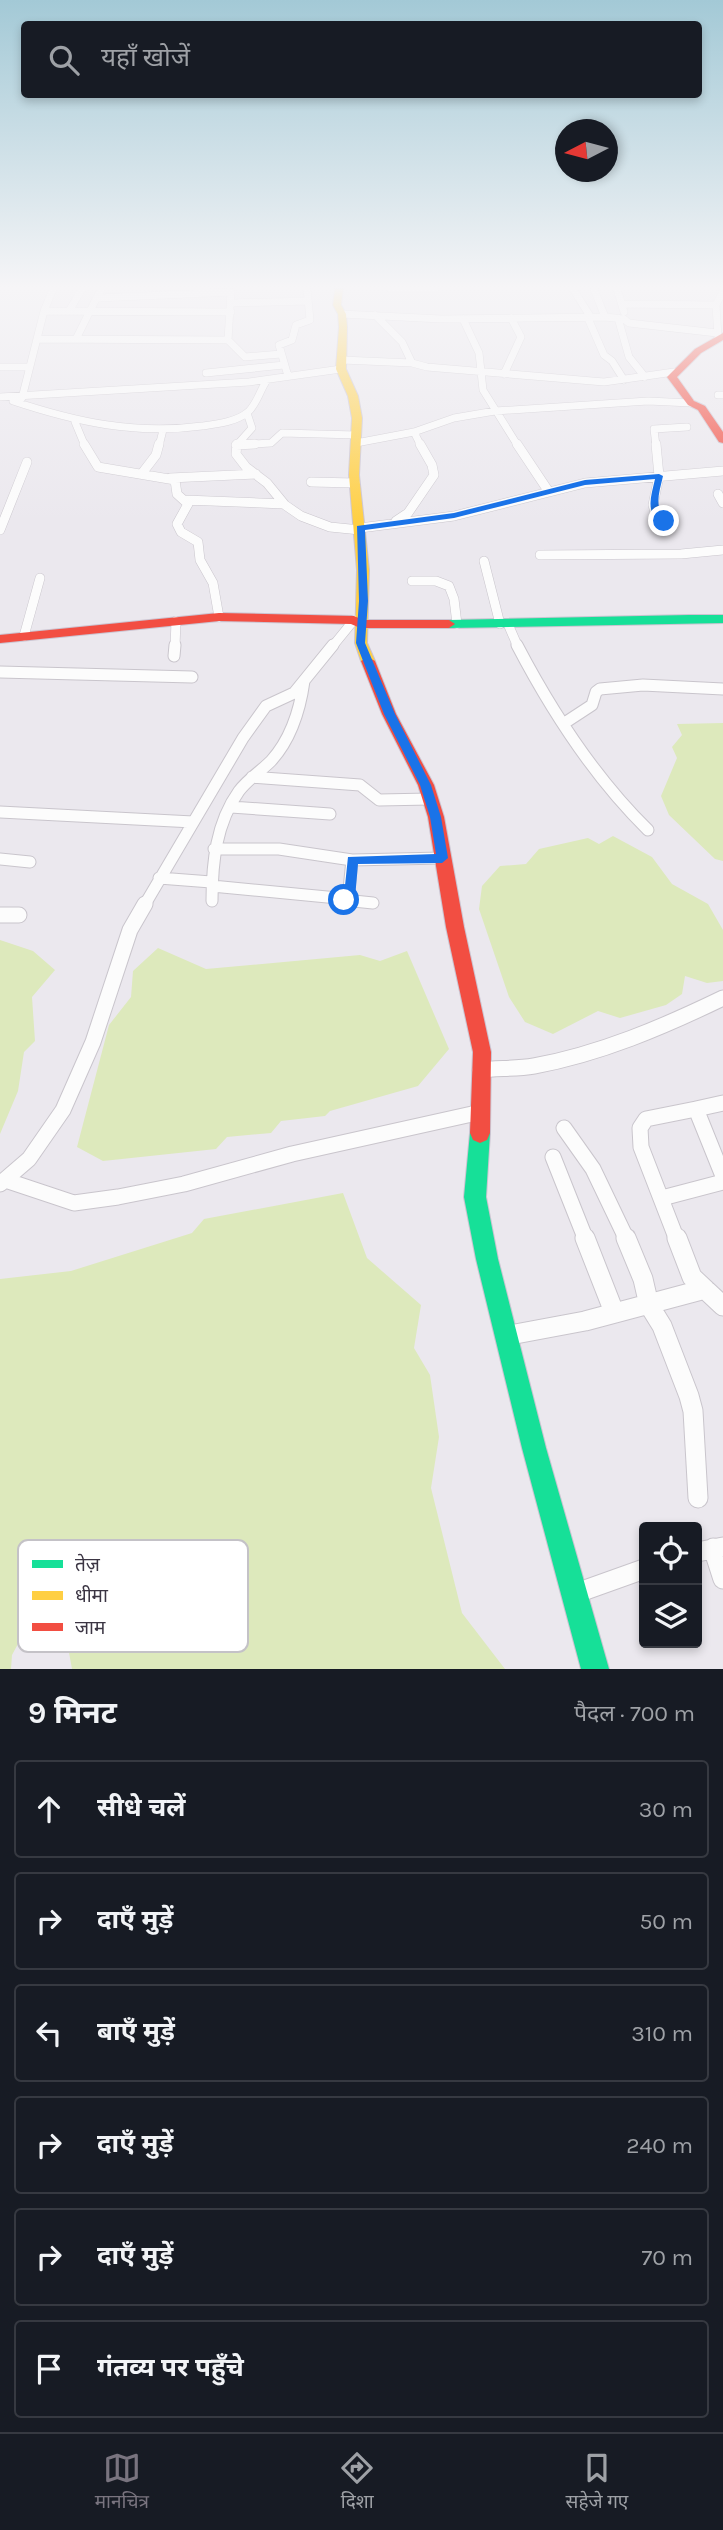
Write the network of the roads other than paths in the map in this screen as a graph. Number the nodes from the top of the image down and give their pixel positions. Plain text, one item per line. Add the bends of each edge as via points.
1 (0, 367) edge
2 (29, 367) joint
3 (266, 367) edge
4 (285, 367) edge
5 (332, 367) edge
6 (342, 367) edge
7 (427, 367) edge
8 (482, 367) edge
9 (507, 367) edge
10 (615, 367) edge
11 (637, 367) edge
12 (680, 367) edge
13 (483, 372) junction
14 (674, 372) junction
15 (206, 373) dead end
16 (504, 374) junction
17 (288, 376) junction
18 (645, 377) junction
19 (267, 380) junction
20 (624, 380) junction
21 (2, 398) edge
22 (22, 398) junction
23 (697, 406) junction
24 (495, 411) junction
25 (723, 412) edge
26 (247, 413) junction
27 (75, 422) junction
28 (687, 427) dead end
29 (163, 430) junction
30 (414, 432) junction
31 (356, 439) junction
32 (723, 440) edge
33 (236, 445) junction
34 (27, 462) dead end
35 (723, 471) edge
36 (143, 472) junction
37 (256, 474) junction
38 (659, 476) junction
39 (170, 478) junction
40 (311, 482) dead end
41 (355, 482) junction
42 (549, 492) junction
43 (185, 500) junction
44 (284, 504) junction
45 (664, 521) dead end
46 (393, 524) junction
47 (360, 529) junction
48 (0, 530) edge
49 (723, 550) edge
50 (540, 555) dead end
51 (484, 561) dead end
52 (40, 579) dead end
53 (412, 581) dead end
54 (219, 617) junction
55 (723, 619) edge
56 (176, 621) junction
57 (357, 622) junction
58 (457, 624) junction
59 (505, 624) junction
60 (24, 636) junction
61 (0, 639) edge
62 (174, 656) dead end
63 (0, 673) edge
64 (192, 677) dead end
65 (304, 681) junction
66 (723, 689) edge
67 (563, 724) junction
68 (252, 777) junction
69 (430, 799) junction
70 (231, 807) junction
71 (0, 812) edge
72 (330, 814) dead end
73 (193, 822) junction
74 (648, 830) dead end
75 (214, 849) junction
76 (442, 858) junction
77 (0, 859) edge
78 (352, 860) junction
79 (30, 862) dead end
80 (159, 878) junction
81 (212, 884) junction
82 (344, 900) junction
83 (212, 901) dead end
84 (373, 903) dead end
85 (0, 915) edge
86 (19, 915) dead end
87 (723, 998) edge
88 (480, 1070) junction
89 (723, 1103) edge
90 (696, 1110) junction
91 (481, 1112) junction
92 (564, 1128) dead end
93 (553, 1157) dead end
94 (723, 1176) edge
95 (2, 1182) edge
96 (723, 1182) edge
97 (662, 1198) junction
98 (705, 1289) junction
99 (649, 1305) junction
100 (723, 1307) edge
101 (614, 1312) junction
102 (505, 1336) junction
103 (698, 1498) dead end
104 (711, 1549) edge
105 (639, 1571) edge
106 (723, 1579) edge
107 (574, 1594) junction
108 (595, 1669) edge

1 - 2 street
2 - 22 street
3 - 15 street
4 - 17 street
5 - 17 street
6 - 31 street via 356,406
7 - 13 street
8 - 13 street
9 - 16 street
10 - 20 street
11 - 18 street
12 - 14 street
13 - 16 street
13 - 24 street via 483,390
14 - 18 street
14 - 23 street via 673,382
16 - 20 street
17 - 19 street
18 - 20 street
19 - 22 street
19 - 26 street
21 - 22 street
21 - 27 street
23 - 24 street via 648,401
23 - 25 street
23 - 32 street
24 - 30 street via 454,418
24 - 42 street
26 - 29 street via 219,424
26 - 33 street via 251,430
27 - 29 street
27 - 36 street via 99,467
28 - 38 street via 654,429
29 - 36 street via 156,455
30 - 31 street
30 - 46 street via 434,475 408,513
31 - 33 street via 282,433 271,443
31 - 41 street
33 - 37 street via 240,461
34 - 48 street
35 - 38 street
36 - 39 street
37 - 39 street
37 - 44 street
38 - 42 street via 585,483
38 - 45 street via 653,505 656,516
39 - 43 street
40 - 41 street
41 - 47 street
42 - 46 street via 454,516
43 - 44 street
43 - 54 street via 188,504 177,524 198,542
44 - 47 street via 325,526
46 - 47 street
47 - 57 street via 364,601
49 - 50 street
51 - 59 street
52 - 60 street
53 - 58 street via 449,585
54 - 56 street
54 - 57 street
55 - 59 street via 639,617
56 - 60 street
56 - 62 street
57 - 58 street
57 - 65 street
57 - 69 street via 367,662
58 - 59 street
59 - 67 street
60 - 61 street
63 - 64 street
65 - 68 street via 302,708 290,731 272,759
65 - 73 street via 294,693 266,706
66 - 67 street via 643,685 600,689 592,705
67 - 74 street via 627,811
68 - 69 street via 360,785 379,800
68 - 70 street
69 - 76 street
70 - 72 street
70 - 75 street
71 - 73 street
73 - 80 street
75 - 78 street via 279,849
75 - 81 street
76 - 78 street
76 - 88 street via 482,1052
77 - 79 street
78 - 82 street via 349,898
80 - 81 street
80 - 95 street via 130,930 93,1042 63,1110 29,1158
81 - 82 street
81 - 83 street
82 - 84 street
85 - 86 street
87 - 88 street via 688,1016 596,1049 534,1066
88 - 91 street
89 - 90 street
90 - 94 street
90 - 97 street via 646,1119 641,1124 641,1147
91 - 95 street via 118,1197 74,1203
91 - 102 street via 475,1198
92 - 99 street via 593,1169 616,1214
93 - 101 street
96 - 97 street
97 - 98 street via 692,1277
98 - 99 street
98 - 100 street
99 - 101 street
99 - 103 street via 662,1326 693,1411
101 - 102 street
102 - 107 street
104 - 106 street
105 - 107 street
107 - 108 street

